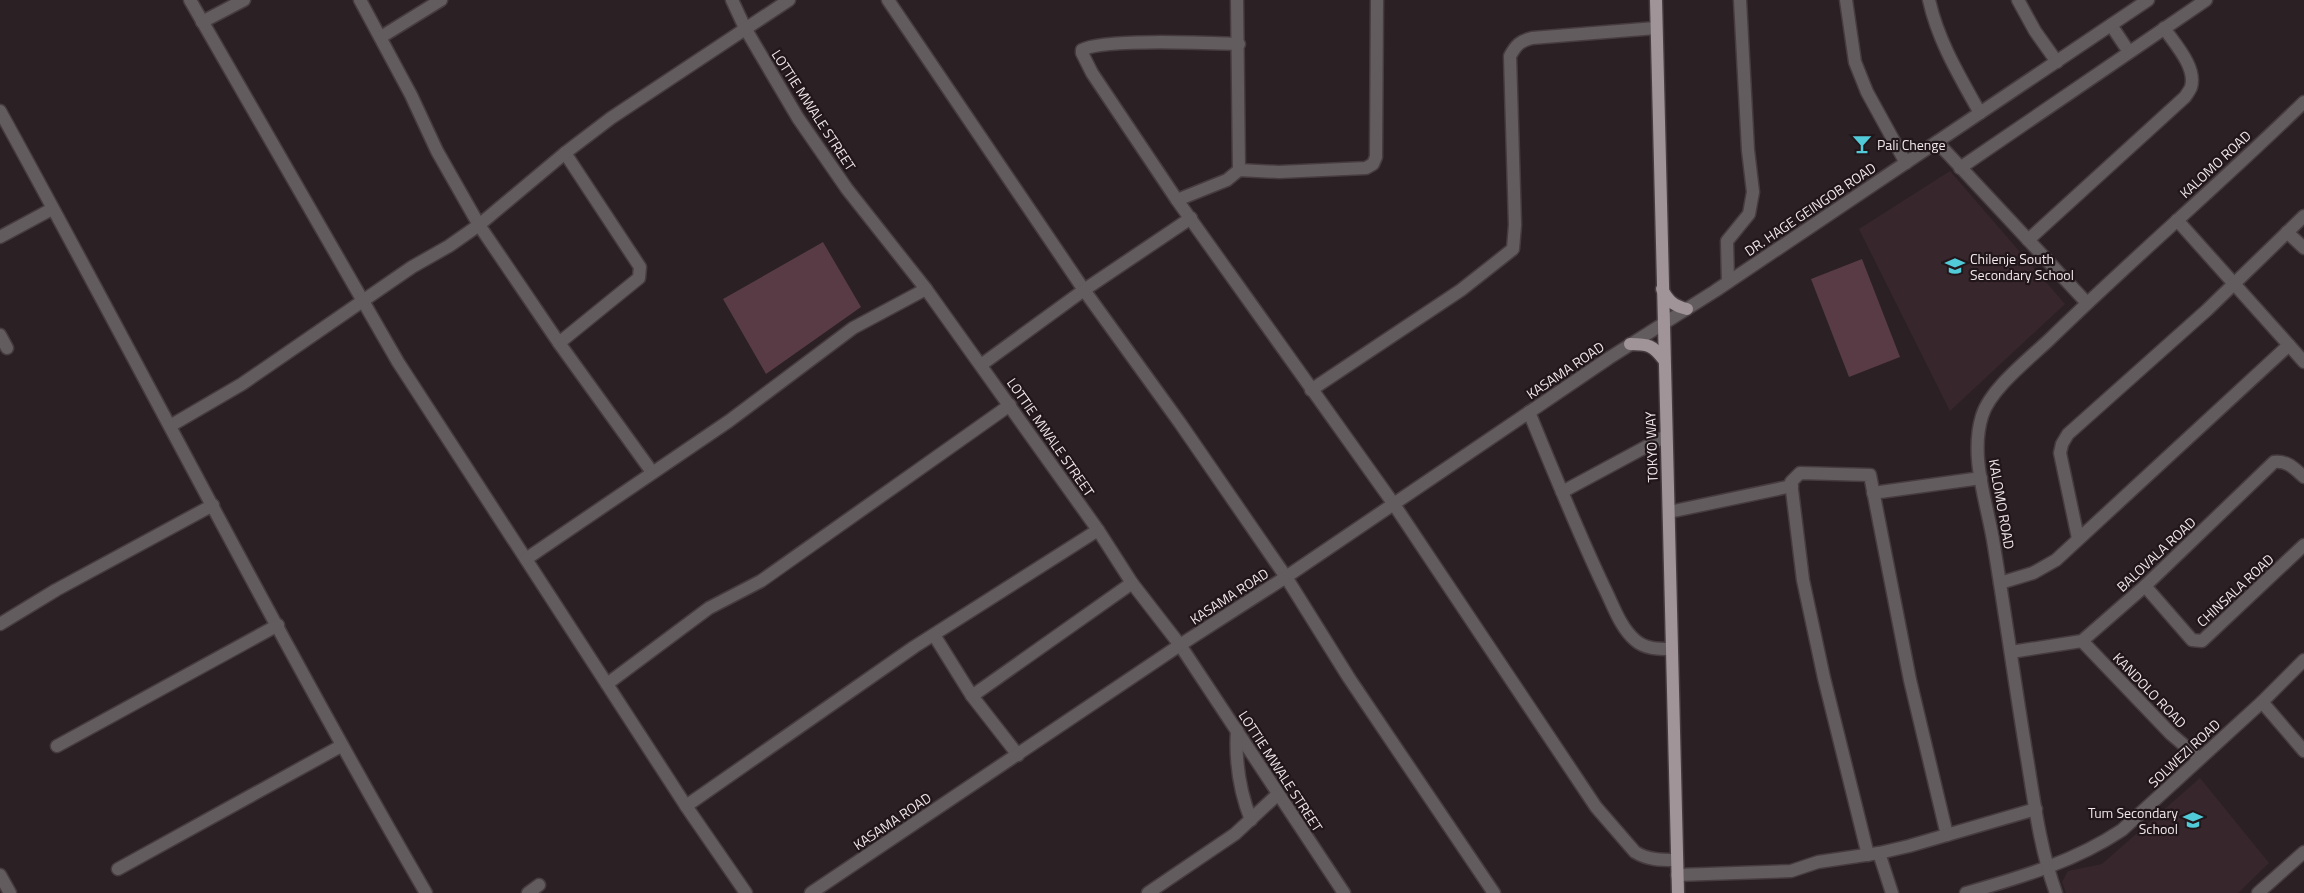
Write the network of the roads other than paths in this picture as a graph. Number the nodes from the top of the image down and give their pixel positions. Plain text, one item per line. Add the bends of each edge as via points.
1 (190, 0) edge
2 (244, 0) edge
3 (360, 0) edge
4 (441, 0) edge
5 (732, 0) edge
6 (789, 0) edge
7 (888, 0) edge
8 (1237, 0) edge
9 (1377, 0) edge
10 (1656, 0) edge
11 (1740, 0) edge
12 (1846, 0) edge
13 (1929, 0) edge
14 (2018, 0) edge
15 (2206, 0) edge
16 (2146, 1) edge
17 (202, 22) junction
18 (2111, 25) junction
19 (745, 28) junction
20 (1656, 28) junction
21 (2164, 28) junction
22 (381, 38) junction
23 (1239, 44) junction
24 (2130, 52) junction
25 (2057, 62) junction
26 (2304, 102) edge
27 (0, 111) edge
28 (1980, 113) junction
29 (1937, 142) junction
30 (565, 153) junction
31 (1906, 163) junction
32 (1960, 168) junction
33 (1239, 170) junction
34 (1177, 200) junction
35 (52, 209) junction
36 (2304, 216) edge
37 (1191, 218) junction
38 (2177, 220) junction
39 (479, 225) junction
40 (2287, 232) junction
41 (0, 237) edge
42 (2028, 240) junction
43 (2304, 248) edge
44 (1728, 282) junction
45 (2233, 284) junction
46 (926, 289) junction
47 (1662, 289) junction
48 (1084, 290) junction
49 (361, 301) junction
50 (2087, 303) junction
51 (1687, 309) junction
52 (1662, 324) junction
53 (0, 335) edge
54 (559, 343) junction
55 (1630, 344) junction
56 (2289, 345) junction
57 (7, 348) dead end
58 (1664, 360) junction
59 (2304, 362) edge
60 (981, 364) junction
61 (1311, 390) junction
62 (1010, 406) junction
63 (1529, 412) junction
64 (170, 426) junction
65 (1666, 436) junction
66 (652, 472) junction
67 (2304, 477) edge
68 (1981, 478) junction
69 (1792, 486) junction
70 (1562, 492) junction
71 (1873, 492) junction
72 (1393, 502) junction
73 (213, 505) junction
74 (1669, 512) junction
75 (1098, 530) junction
76 (2078, 538) junction
77 (2304, 546) edge
78 (526, 559) junction
79 (1286, 577) junction
80 (1132, 583) junction
81 (2000, 583) junction
82 (2145, 586) junction
83 (0, 624) edge
84 (278, 625) junction
85 (934, 635) junction
86 (2082, 641) junction
87 (1180, 644) junction
88 (1671, 649) junction
89 (2011, 652) junction
90 (2304, 660) edge
91 (607, 684) junction
92 (972, 696) junction
93 (2262, 702) junction
94 (1237, 730) junction
95 (2304, 731) edge
96 (2294, 740) junction
97 (57, 746) dead end
98 (341, 746) junction
99 (2304, 751) edge
100 (1018, 755) junction
101 (2200, 758) junction
102 (1278, 794) junction
103 (686, 806) junction
104 (2036, 809) junction
105 (1251, 820) junction
106 (1947, 835) junction
107 (1874, 854) junction
108 (2302, 859) edge
109 (1676, 860) junction
110 (118, 869) dead end
111 (2047, 869) junction
112 (0, 875) edge
113 (1677, 876) junction
114 (539, 886) dead end
115 (10, 893) edge
116 (426, 893) edge
117 (528, 893) edge
118 (746, 893) edge
119 (811, 893) edge
120 (1148, 893) edge
121 (1344, 893) edge
122 (1494, 893) edge
123 (1678, 893) edge
124 (1892, 893) edge
125 (1966, 893) edge
126 (2056, 893) edge
127 (2258, 893) edge

1 - 17 street
2 - 17 street
3 - 22 street
4 - 22 street
5 - 19 street, LOTTIE MWALE STREET
6 - 19 street
7 - 48 street
8 - 23 street
9 - 33 street via 1376,157 1373,164 1366,168 1279,172
10 - 20 main road, TOKYO WAY
11 - 44 street via 1753,192 1750,214 1727,241
12 - 31 street via 1856,62 1867,92
13 - 28 street via 1945,48
14 - 25 street
15 - 21 street
16 - 18 street, DR. HAGE GEINGOB ROAD
17 - 49 street
18 - 24 street
18 - 25 street, DR. HAGE GEINGOB ROAD
19 - 30 street via 611,118
19 - 46 street, LOTTIE MWALE STREET via 798,118 847,189
20 - 47 main road, TOKYO WAY
20 - 61 street via 1532,38 1515,46 1510,56 1513,249 1461,290
21 - 24 street
21 - 42 street via 2191,74 2191,86 2185,97
22 - 39 street via 437,151
23 - 33 street
23 - 34 street via 1129,44 1082,50 1083,60
24 - 32 street
25 - 28 street, DR. HAGE GEINGOB ROAD
26 - 38 street, KALOMO ROAD
27 - 35 street
28 - 29 street, DR. HAGE GEINGOB ROAD
29 - 31 street, DR. HAGE GEINGOB ROAD
29 - 32 street
30 - 39 street
30 - 54 street via 640,267 639,278
31 - 44 street, DR. HAGE GEINGOB ROAD
32 - 42 street
33 - 34 street via 1227,180
34 - 37 street
35 - 41 street
35 - 64 street
36 - 40 street
37 - 48 street
37 - 61 street
38 - 45 street
38 - 50 street, KALOMO ROAD
39 - 49 street
39 - 54 street
40 - 43 street
40 - 45 street
42 - 50 street
44 - 51 street, DR. HAGE GEINGOB ROAD
45 - 56 street
45 - 76 street via 2068,434 2060,453
46 - 60 street, LOTTIE MWALE STREET
46 - 66 street via 853,328 729,421
47 - 51 main road via 1667,299
47 - 52 main road, TOKYO WAY
48 - 60 street
48 - 79 street
49 - 64 street via 242,384
49 - 78 street
50 - 68 street, KALOMO ROAD via 1992,396 1982,416 1978,447
51 - 52 street, DR. HAGE GEINGOB ROAD
52 - 55 street, KASAMA ROAD
52 - 58 main road, TOKYO WAY
53 - 57 street
54 - 66 street
55 - 58 main road via 1644,344 1656,349
55 - 63 street, KASAMA ROAD
56 - 59 street
56 - 76 street
58 - 65 main road, TOKYO WAY
60 - 62 street, LOTTIE MWALE STREET
61 - 72 street
62 - 75 street, LOTTIE MWALE STREET
62 - 91 street via 761,581 709,608
63 - 70 street
63 - 72 street, KASAMA ROAD
64 - 73 street
65 - 70 street
65 - 74 main road, TOKYO WAY
66 - 78 street
67 - 82 street, BALOVALA ROAD via 2291,465 2274,462
68 - 71 street
68 - 81 street, KALOMO ROAD
69 - 71 street via 1791,482 1800,473 1870,475
69 - 74 street
69 - 107 street via 1803,580 1824,678
70 - 88 street via 1622,624 1635,640 1646,647
71 - 106 street via 1910,680
72 - 79 street, KASAMA ROAD
72 - 109 street via 1596,807 1635,852 1643,857
73 - 83 street
73 - 84 street
74 - 88 main road, TOKYO WAY
75 - 80 street, LOTTIE MWALE STREET
75 - 85 street
76 - 81 street via 2043,568
77 - 82 street, CHINSALA ROAD via 2202,641 2192,640
78 - 91 street
79 - 87 street, KASAMA ROAD
79 - 122 street via 1349,678
80 - 87 street, LOTTIE MWALE STREET
80 - 92 street
81 - 89 street, KALOMO ROAD
82 - 86 street, BALOVALA ROAD
84 - 97 street
84 - 98 street
85 - 92 street
85 - 103 street
86 - 89 street
86 - 101 street, KANDOLO ROAD via 2172,734
87 - 94 street, LOTTIE MWALE STREET
87 - 100 street, KASAMA ROAD
88 - 109 main road, TOKYO WAY
89 - 104 street, KALOMO ROAD
90 - 93 street, SOLWEZI ROAD
91 - 103 street
92 - 100 street
93 - 96 street
93 - 101 street, SOLWEZI ROAD
94 - 102 street, LOTTIE MWALE STREET
94 - 105 street via 1236,757 1242,798
95 - 96 street
96 - 99 street
98 - 110 street
98 - 116 street
100 - 119 street, KASAMA ROAD
101 - 111 street, SOLWEZI ROAD via 2122,830 2098,846
102 - 105 street
102 - 121 street, LOTTIE MWALE STREET
103 - 118 street
104 - 106 street
104 - 111 street, KALOMO ROAD
105 - 120 street
106 - 107 street
107 - 113 street via 1778,872
107 - 124 street
108 - 127 street
109 - 113 main road, TOKYO WAY
111 - 125 street, SOLWEZI ROAD
111 - 126 street, KALOMO ROAD
112 - 115 street
113 - 123 main road, TOKYO WAY
114 - 117 street

